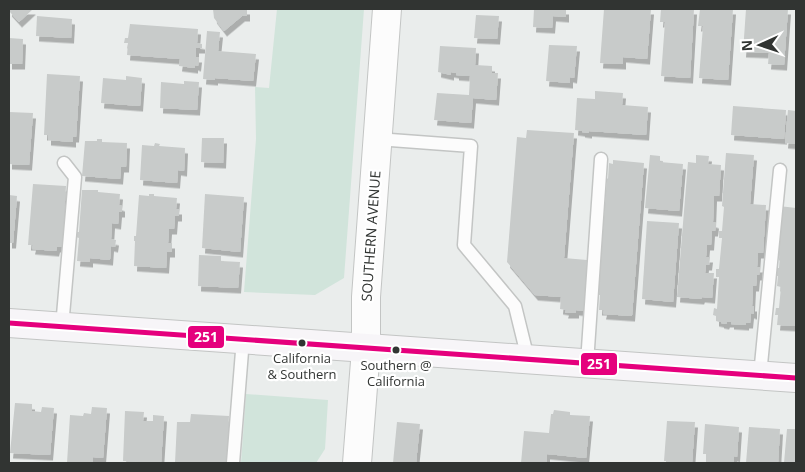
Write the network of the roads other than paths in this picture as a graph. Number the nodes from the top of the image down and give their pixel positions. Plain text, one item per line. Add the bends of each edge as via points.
1 (387, 9) edge
2 (378, 139) junction
3 (601, 159) dead end
4 (64, 163) dead end
5 (780, 170) dead end
6 (9, 323) edge
7 (62, 327) junction
8 (243, 339) junction
9 (366, 348) junction
10 (528, 359) junction
11 (587, 363) junction
12 (760, 375) junction
13 (796, 378) edge
14 (233, 463) edge
15 (357, 463) edge

1 - 2 street, SOUTHERN AVENUE
2 - 9 street, SOUTHERN AVENUE via 366,297
2 - 10 lane via 471,146 464,245 515,306
3 - 11 lane
4 - 7 lane via 75,177
5 - 12 lane
6 - 7 main road
7 - 8 main road
8 - 9 main road
8 - 14 lane
9 - 10 main road
9 - 15 street, SOUTHERN AVENUE
10 - 11 main road
11 - 12 main road
12 - 13 main road

